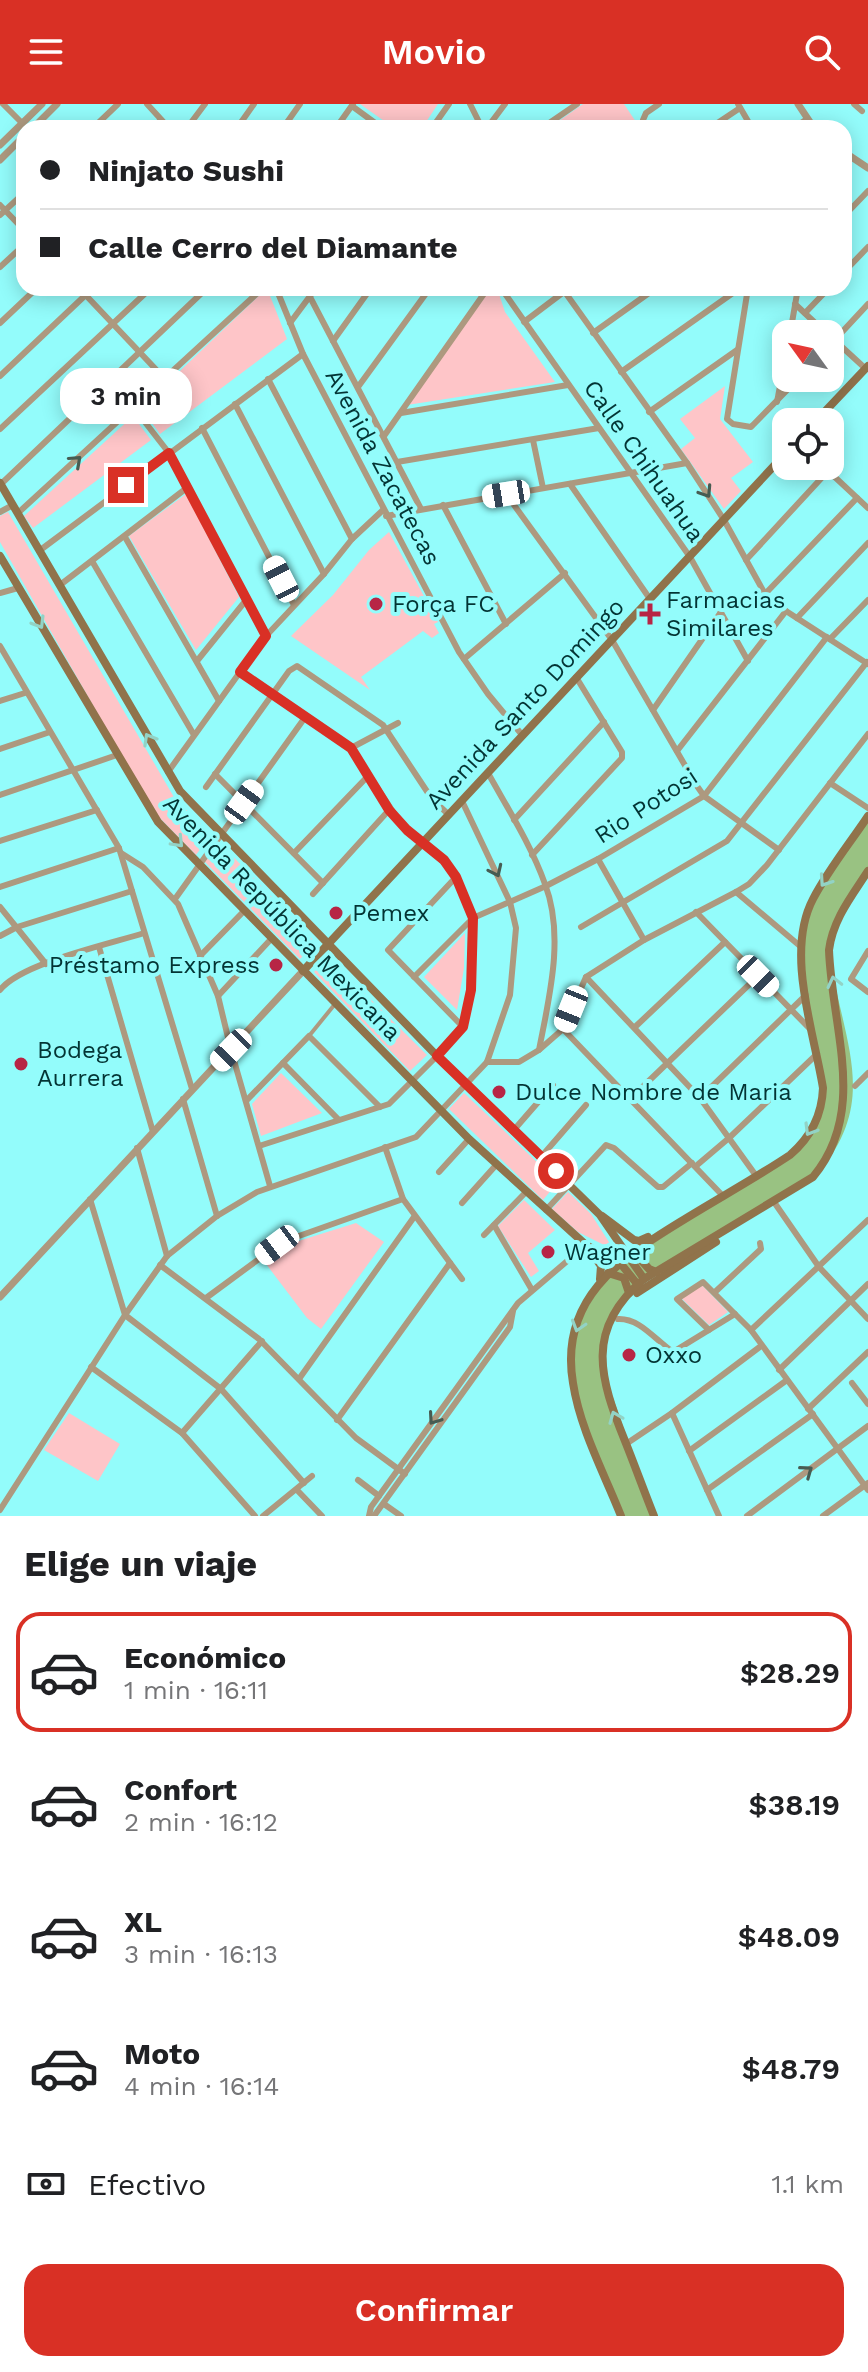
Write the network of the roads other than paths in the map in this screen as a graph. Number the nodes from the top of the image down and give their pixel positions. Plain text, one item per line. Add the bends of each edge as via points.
1 (3, 104) edge
2 (42, 104) edge
3 (57, 104) edge
4 (118, 104) edge
5 (505, 104) edge
6 (659, 104) edge
7 (798, 104) edge
8 (854, 104) edge
9 (352, 105) edge
10 (573, 105) edge
11 (152, 106) edge
12 (739, 106) edge
13 (862, 111) dead end
14 (807, 119) edge
15 (19, 120) edge
16 (25, 120) edge
17 (41, 120) edge
18 (101, 120) edge
19 (161, 120) edge
20 (371, 120) edge
21 (491, 120) edge
22 (553, 120) edge
23 (643, 120) edge
24 (721, 120) edge
25 (16, 129) edge
26 (16, 144) edge
27 (0, 145) edge
28 (0, 160) edge
29 (868, 191) edge
30 (852, 208) edge
31 (868, 247) edge
32 (16, 252) edge
33 (852, 264) edge
34 (0, 267) edge
35 (29, 296) edge
36 (85, 296) edge
37 (87, 296) edge
38 (143, 296) edge
39 (198, 296) edge
40 (254, 296) edge
41 (279, 296) edge
42 (365, 296) edge
43 (424, 296) edge
44 (482, 296) edge
45 (506, 296) edge
46 (556, 296) edge
47 (569, 296) edge
48 (645, 296) edge
49 (729, 296) edge
50 (747, 296) edge
51 (796, 296) edge
52 (821, 296) edge
53 (310, 297) joint
54 (795, 304) junction
55 (868, 304) edge
56 (805, 313) junction
57 (792, 320) edge
58 (812, 320) edge
59 (524, 322) junction
60 (0, 323) edge
61 (290, 323) junction
62 (113, 324) junction
63 (844, 326) edge
64 (593, 333) junction
65 (333, 341) junction
66 (737, 350) junction
67 (844, 350) edge
68 (139, 352) junction
69 (303, 354) junction
70 (867, 368) edge
71 (621, 372) junction
72 (0, 376) edge
73 (165, 379) junction
74 (268, 379) junction
75 (568, 385) junction
76 (358, 387) junction
77 (779, 392) edge
78 (786, 392) edge
79 (777, 402) junction
80 (235, 404) junction
81 (134, 408) junction
82 (828, 408) edge
83 (649, 412) junction
84 (401, 413) junction
85 (202, 428) junction
86 (599, 428) junction
87 (0, 429) edge
88 (384, 436) junction
89 (533, 440) junction
90 (169, 453) junction
91 (397, 462) junction
92 (687, 463) junction
93 (772, 468) edge
94 (630, 472) junction
95 (816, 480) edge
96 (838, 480) edge
97 (0, 484) edge
98 (570, 484) junction
99 (188, 487) junction
100 (543, 488) junction
101 (506, 494) junction
102 (857, 498) junction
103 (13, 505) junction
104 (443, 505) junction
105 (868, 508) edge
106 (421, 509) junction
107 (0, 512) edge
108 (18, 513) junction
109 (385, 513) junction
110 (724, 520) junction
111 (125, 537) junction
112 (352, 539) junction
113 (868, 543) edge
114 (39, 551) junction
115 (0, 556) edge
116 (690, 557) junction
117 (746, 560) junction
118 (92, 561) junction
119 (565, 573) junction
120 (324, 574) junction
121 (60, 585) junction
122 (18, 588) junction
123 (0, 593) edge
124 (765, 594) junction
125 (247, 599) junction
126 (650, 599) junction
127 (868, 600) edge
128 (294, 605) junction
129 (786, 611) junction
130 (721, 612) junction
131 (797, 618) junction
132 (506, 624) junction
133 (266, 636) junction
134 (829, 638) junction
135 (612, 640) junction
136 (0, 646) edge
137 (464, 659) junction
138 (197, 661) junction
139 (748, 661) junction
140 (867, 662) edge
141 (240, 672) junction
142 (576, 677) junction
143 (25, 693) junction
144 (272, 694) junction
145 (0, 701) edge
146 (219, 701) junction
147 (653, 710) junction
148 (306, 716) junction
149 (604, 722) junction
150 (398, 723) dead end
151 (386, 729) junction
152 (50, 732) junction
153 (868, 734) edge
154 (194, 735) junction
155 (523, 736) junction
156 (351, 748) junction
157 (0, 749) edge
158 (677, 751) junction
159 (117, 755) junction
160 (74, 770) junction
161 (168, 772) junction
162 (488, 773) junction
163 (215, 774) junction
164 (368, 776) junction
165 (830, 783) junction
166 (206, 787) dead end
167 (0, 795) edge
168 (704, 796) junction
169 (462, 801) junction
170 (244, 802) junction
171 (868, 808) edge
172 (97, 810) junction
173 (389, 810) junction
174 (449, 815) junction
175 (868, 816) edge
176 (514, 820) junction
177 (742, 823) junction
178 (220, 835) junction
179 (0, 841) edge
180 (423, 843) junction
181 (779, 850) junction
182 (120, 851) junction
183 (294, 853) junction
184 (532, 855) junction
185 (598, 859) junction
186 (199, 865) junction
187 (868, 871) edge
188 (456, 877) junction
189 (323, 883) junction
190 (546, 886) junction
191 (0, 887) edge
192 (132, 891) junction
193 (736, 892) junction
194 (313, 894) dead end
195 (175, 899) junction
196 (510, 902) junction
197 (624, 902) junction
198 (0, 907) edge
199 (244, 911) junction
200 (696, 912) junction
201 (473, 918) junction
202 (17, 927) junction
203 (581, 927) dead end
204 (144, 933) junction
205 (0, 936) edge
206 (272, 938) junction
207 (644, 940) junction
208 (725, 942) junction
209 (328, 944) junction
210 (800, 946) junction
211 (99, 947) junction
212 (868, 951) edge
213 (200, 956) junction
214 (46, 964) junction
215 (303, 971) junction
216 (758, 976) junction
217 (414, 977) junction
218 (586, 977) junction
219 (0, 990) edge
220 (868, 992) edge
221 (806, 995) junction
222 (218, 996) junction
223 (336, 1004) junction
224 (791, 1010) junction
225 (463, 1027) junction
226 (635, 1027) junction
227 (563, 1029) junction
228 (813, 1032) junction
229 (309, 1036) junction
230 (231, 1050) junction
231 (539, 1050) junction
232 (817, 1054) junction
233 (437, 1056) junction
234 (487, 1062) junction
235 (669, 1062) junction
236 (283, 1063) junction
237 (868, 1073) edge
238 (412, 1082) junction
239 (465, 1084) junction
240 (553, 1085) dead end
241 (857, 1087) junction
242 (192, 1089) junction
243 (868, 1089) edge
244 (700, 1098) junction
245 (183, 1099) junction
246 (630, 1099) junction
247 (246, 1101) junction
248 (586, 1105) dead end
249 (380, 1107) junction
250 (440, 1110) junction
251 (338, 1119) junction
252 (849, 1127) dead end
253 (513, 1131) junction
254 (153, 1132) junction
255 (729, 1138) junction
256 (469, 1139) junction
257 (259, 1146) junction
258 (385, 1147) junction
259 (137, 1148) junction
260 (541, 1157) junction
261 (497, 1164) junction
262 (694, 1164) junction
263 (439, 1172) dead end
264 (757, 1177) junction
265 (570, 1185) junction
266 (270, 1186) junction
267 (526, 1192) junction
268 (723, 1196) junction
269 (90, 1199) junction
270 (403, 1199) junction
271 (774, 1202) junction
272 (462, 1203) dead end
273 (546, 1210) junction
274 (600, 1215) junction
275 (217, 1216) junction
276 (414, 1217) junction
277 (868, 1220) edge
278 (494, 1225) junction
279 (732, 1228) junction
280 (663, 1232) junction
281 (484, 1235) dead end
282 (586, 1245) junction
283 (761, 1246) dead end
284 (642, 1248) junction
285 (167, 1256) junction
286 (450, 1263) junction
287 (160, 1265) junction
288 (620, 1265) junction
289 (819, 1267) junction
290 (654, 1271) junction
291 (462, 1279) dead end
292 (636, 1284) junction
293 (868, 1284) edge
294 (596, 1287) junction
295 (532, 1290) junction
296 (715, 1292) junction
297 (0, 1297) edge
298 (206, 1298) junction
299 (851, 1301) junction
300 (513, 1311) junction
301 (735, 1314) junction
302 (125, 1315) junction
303 (618, 1319) junction
304 (868, 1319) edge
305 (709, 1330) junction
306 (751, 1330) junction
307 (262, 1341) junction
308 (761, 1346) junction
309 (603, 1352) junction
310 (868, 1352) edge
311 (91, 1367) junction
312 (779, 1370) junction
313 (299, 1379) junction
314 (787, 1380) junction
315 (854, 1385) dead end
316 (221, 1389) junction
317 (454, 1390) junction
318 (462, 1395) junction
319 (868, 1404) edge
320 (810, 1412) junction
321 (672, 1413) junction
322 (337, 1420) junction
323 (868, 1426) edge
324 (182, 1433) junction
325 (626, 1444) junction
326 (838, 1449) junction
327 (689, 1451) junction
328 (398, 1469) junction
329 (405, 1474) junction
330 (312, 1476) dead end
331 (358, 1480) dead end
332 (304, 1483) junction
333 (867, 1486) edge
334 (297, 1490) junction
335 (707, 1490) junction
336 (379, 1496) junction
337 (384, 1504) junction
338 (0, 1510) edge
339 (255, 1516) edge
340 (263, 1516) edge
341 (322, 1516) edge
342 (371, 1516) edge
343 (401, 1516) edge
344 (621, 1516) edge
345 (654, 1516) edge
346 (719, 1516) edge
347 (747, 1516) edge
348 (823, 1516) edge

1 - 15 street
2 - 16 street
3 - 17 street
4 - 18 street
5 - 21 street
6 - 23 street
7 - 14 street
8 - 13 street
9 - 20 street
10 - 22 street
11 - 19 street
12 - 24 street
25 - 27 street
26 - 28 street
29 - 30 street
31 - 33 street
32 - 34 street
35 - 60 street
36 - 72 street
37 - 62 street
38 - 62 street
39 - 68 street
40 - 73 street
41 - 61 street, Avenida Zacatecas
42 - 65 street
43 - 76 street
44 - 84 street
45 - 59 street, Calle Chihuahua
46 - 59 street
47 - 64 street
48 - 64 street
49 - 71 street
50 - 66 street
51 - 54 street
52 - 56 street
53 - 61 street
53 - 65 street
54 - 56 street
54 - 57 street
55 - 63 street
56 - 58 street
59 - 75 street, Calle Chihuahua
61 - 69 street, Avenida Zacatecas
62 - 68 street
62 - 87 street
64 - 71 street
65 - 76 street
66 - 79 street via 727,419 751,427
66 - 83 street
67 - 70 street
68 - 73 street
68 - 97 street
69 - 74 street
69 - 109 street, Avenida Zacatecas
70 - 82 main road
71 - 83 street
73 - 81 street
74 - 80 street
74 - 112 street
75 - 84 street
75 - 86 street, Calle Chihuahua
76 - 88 street
77 - 79 street
78 - 79 street
80 - 85 street
80 - 120 street
81 - 90 street
108 -> 81 street
83 - 92 street
84 - 88 street
85 - 90 street
85 - 128 street
86 - 89 street
86 - 94 street, Calle Chihuahua
88 - 91 street
89 - 91 street
89 - 100 street
90 - 99 street
90 - 114 street
91 - 106 street
92 - 94 street
92 -> 110 street
93 - 110 main road, Avenida Santo Domingo
94 - 98 street
94 - 116 street, Calle Chihuahua
95 - 117 street
96 - 102 street
97 - 103 main road, Avenida República Mexicana
98 - 100 street
98 - 126 street
99 - 111 street
99 - 125 street
100 - 101 street
101 - 104 street
101 - 119 street
102 - 105 street
102 - 124 street
103 - 107 street
103 - 108 main road, Avenida República Mexicana
104 - 106 street
104 - 132 street
106 - 109 street
108 - 114 main road, Avenida República Mexicana
109 - 112 street
109 - 137 street, Avenida Zacatecas
110 - 116 main road, Avenida Santo Domingo
110 - 117 street
111 - 118 street
111 - 138 street
112 - 120 street
113 - 131 street
114 - 121 main road, Avenida República Mexicana
115 - 122 main road, Avenida República Mexicana
116 - 126 main road, Avenida Santo Domingo
116 - 130 street, Calle Chihuahua
117 - 124 street
118 - 121 street
118 - 154 street
119 - 132 street
119 - 135 street
120 - 128 street
161 -> 121 main road, Avenida República Mexicana
122 - 123 street
122 -> 159 main road, Avenida República Mexicana
124 - 129 street
125 - 133 street
125 - 138 street
126 - 135 main road, Avenida Santo Domingo
127 - 134 street, Rio Potosi
128 - 133 street
129 - 131 street
129 - 139 street
130 - 139 street, Calle Chihuahua
130 - 147 street
131 - 134 street
132 - 137 street
133 - 141 street
134 - 140 street
134 - 168 street, Rio Potosi
135 - 142 main road, Avenida Santo Domingo
135 - 147 street
136 - 143 street
137 - 155 street, Avenida Zacatecas
138 - 146 street
139 - 158 street
140 - 177 street
141 - 144 street
141 - 146 street
142 - 149 street
142 - 155 main road, Avenida Santo Domingo
143 - 145 street
143 - 152 street
144 - 148 street
144 - 151 street via 294,667 302,668
144 - 163 street
146 - 154 street
147 - 158 street
148 - 156 street
148 - 170 street
149 - 176 street
149 - 184 street via 622,758
150 - 151 street
151 - 156 street
151 - 174 street via 432,799
152 - 157 street
152 - 160 street
153 - 165 street
154 - 161 street
155 - 162 main road, Avenida Santo Domingo
156 - 164 street
158 - 168 street
159 - 160 street
159 -> 186 main road, Avenida República Mexicana via 153,816
160 - 167 street
160 - 172 street
161 - 178 main road, Avenida República Mexicana
162 - 169 main road, Avenida Santo Domingo
162 - 176 street
163 - 166 street
163 - 170 street
164 - 173 street
164 - 183 street
165 - 171 street
165 - 181 street
168 - 177 street
168 - 185 street, Rio Potosi
169 - 174 main road, Avenida Santo Domingo
169 -> 196 street
170 - 178 street
170 - 183 street
172 - 179 street
172 - 182 street
173 - 180 street
173 - 189 street
174 - 180 main road, Avenida Santo Domingo
175 -> 210 main road via 813,898
176 - 184 street
177 - 181 street
177 - 197 street via 718,848
178 - 186 street
178 - 209 main road, Avenida República Mexicana
180 - 188 street
180 - 209 main road, Avenida Santo Domingo
181 - 193 street
182 - 191 street
182 - 192 street
182 - 195 street
183 - 189 street
184 - 190 street
185 - 190 street, Rio Potosi
185 - 197 street
186 - 195 street
186 - 199 main road, Avenida República Mexicana
241 -> 187 main road via 829,950 838,918
188 - 201 street
188 - 217 street via 388,950
189 - 194 street
190 - 196 street, Rio Potosi
190 - 231 street via 554,944
192 - 202 street
192 - 204 street
193 - 200 street
193 - 210 street
195 - 213 street
196 - 201 street, Rio Potosi
196 - 234 street via 516,928 512,982
197 - 203 street
197 - 207 street
198 - 202 street
199 - 206 main road, Avenida República Mexicana
199 - 213 street
200 - 207 street
200 - 208 street
201 - 217 street
201 - 225 street via 471,990
202 - 205 street
202 - 214 street
204 - 211 street
204 - 242 street
206 - 215 main road, Avenida República Mexicana
206 - 222 street
207 - 218 street
208 - 216 street
208 - 226 street
209 - 215 main road, Avenida Santo Domingo
209 - 233 main road, Avenida República Mexicana
210 - 221 main road
211 - 214 street
211 - 254 street
212 - 220 street via 851,979
213 - 222 street
214 - 219 street via 11,979
215 - 223 main road, Avenida República Mexicana
215 - 230 street, Avenida Santo Domingo
216 - 224 street
216 - 235 street
217 - 225 street
218 - 226 street
218 - 227 street
221 - 224 street
221 - 228 main road
222 - 230 street
223 - 229 street
223 - 238 main road, Avenida República Mexicana
224 - 228 street
224 - 244 street
225 - 233 street
226 - 235 street
227 - 231 street
227 - 246 street
228 - 232 main road
229 - 236 street
229 - 249 street
230 - 242 street, Avenida Santo Domingo
230 - 247 street
231 - 234 street via 519,1062
232 - 255 street
232 -> 264 main road via 823,1100 815,1124 801,1146
233 - 238 street
233 - 239 main road, Avenida República Mexicana
234 - 239 street
235 - 244 street
235 - 246 street
236 - 247 street
236 - 251 street
237 - 241 street
238 - 249 street via 393,1102
238 - 250 main road, Avenida República Mexicana
239 - 250 street
239 - 253 main road, Avenida República Mexicana
240 - 253 street
241 - 243 street
242 - 245 street, Avenida Santo Domingo
244 - 255 street
245 - 254 street, Avenida Santo Domingo
245 - 275 street
246 - 262 street
247 - 257 street
248 - 260 street
249 - 251 street
250 - 256 main road, Avenida República Mexicana
250 - 258 street via 416,1137
251 - 257 street
252 - 271 main road via 819,1172
253 - 260 main road, Avenida República Mexicana
254 - 259 street, Avenida Santo Domingo
255 - 262 street
255 - 264 street
256 - 261 main road, Avenida República Mexicana
256 - 263 street
257 - 266 street
258 - 266 street
258 - 270 street
259 - 269 street, Avenida Santo Domingo
259 - 285 street
260 - 265 main road, Avenida República Mexicana
261 - 267 main road, Avenida República Mexicana
261 - 272 street
262 - 265 street via 658,1187 606,1145
262 - 268 street
264 - 268 main road
265 - 273 street
265 - 274 main road, Avenida República Mexicana
266 - 275 street
267 - 273 main road, Avenida República Mexicana
267 - 278 street
268 - 280 main road
269 - 297 street, Avenida Santo Domingo
269 - 302 street
270 - 276 street
270 - 298 street via 282,1242
271 - 279 main road
271 - 289 street
273 - 282 main road, Avenida República Mexicana
274 - 280 main road via 639,1241
274 - 288 main road, Avenida República Mexicana
275 - 285 street
276 - 286 street
276 - 313 street
277 - 289 street
278 - 281 street
278 - 295 street
279 - 290 main road
279 - 303 main road via 645,1286
280 - 284 main road
282 - 288 main road, Avenida República Mexicana
282 - 294 main road via 601,1266
282 - 295 street
283 - 296 street
284 - 288 main road
284 - 290 main road via 641,1260
285 - 287 street
286 - 291 street
286 - 322 street
287 - 298 street
287 - 302 street
288 - 292 main road, Avenida República Mexicana
288 - 294 main road
289 - 299 street
289 - 306 street
290 - 292 main road
292 - 309 main road via 612,1319
293 - 299 street
294 -> 344 main road via 576,1327 572,1374 581,1415
295 - 300 street
296 - 301 street
296 - 305 street via 703,1282 677,1299
298 - 307 street
299 - 304 street
299 - 312 street
300 - 317 street
300 - 318 street via 510,1327
301 - 305 street
301 - 306 street
302 - 311 street
302 - 316 street
303 - 305 street via 637,1323 673,1352
303 - 309 main road
306 - 308 street
307 - 313 street
307 - 316 street
308 - 312 street
308 - 321 street
325 -> 309 main road via 605,1388
310 - 320 street
311 - 324 street
311 - 338 street
312 - 314 street
313 - 322 street
314 - 320 street
314 - 327 street
315 - 319 street
316 - 324 street
316 - 332 street
317 - 318 street
317 -> 328 street
318 - 329 street
320 - 326 street
320 - 335 street
321 - 325 street
321 - 327 street
322 - 328 street
323 - 326 street
324 - 339 street
325 - 345 main road
326 - 333 street
347 -> 326 street
327 - 335 street
328 - 329 street
328 - 336 street
329 - 337 street
330 - 332 street
331 - 336 street
332 - 334 street
333 - 348 street
334 - 340 street
334 - 341 street
335 - 346 street
336 - 342 street
337 - 342 street
337 - 343 street

